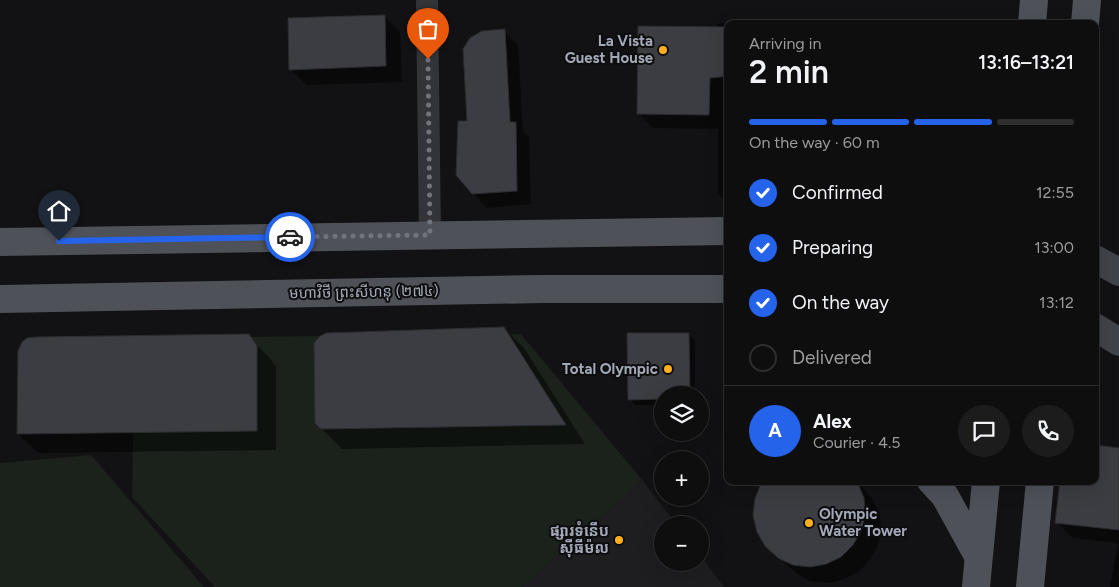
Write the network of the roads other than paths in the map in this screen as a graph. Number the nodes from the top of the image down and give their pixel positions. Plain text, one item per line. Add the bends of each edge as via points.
1 (427, 0) edge
2 (1034, 0) edge
3 (1087, 0) edge
4 (1032, 20) edge
5 (1085, 20) edge
6 (724, 231) edge
7 (430, 235) junction
8 (0, 242) edge
9 (1099, 261) edge
10 (1119, 272) edge
11 (724, 289) edge
12 (0, 299) edge
13 (1099, 330) edge
14 (1119, 342) edge
15 (935, 485) edge
16 (986, 485) edge
17 (1040, 485) edge
18 (978, 556) junction
19 (976, 587) edge
20 (1030, 587) edge

1 - 7 street
2 - 4 main road
3 - 5 main road
6 - 7 main road
7 - 8 main road
9 - 10 main road
11 - 12 main road, មហាវិថី ព្រះសីហនុ (២៧៤) via 542,289
13 - 14 main road
15 - 18 main road via 945,496
16 - 18 main road
17 - 20 main road
18 - 19 main road

